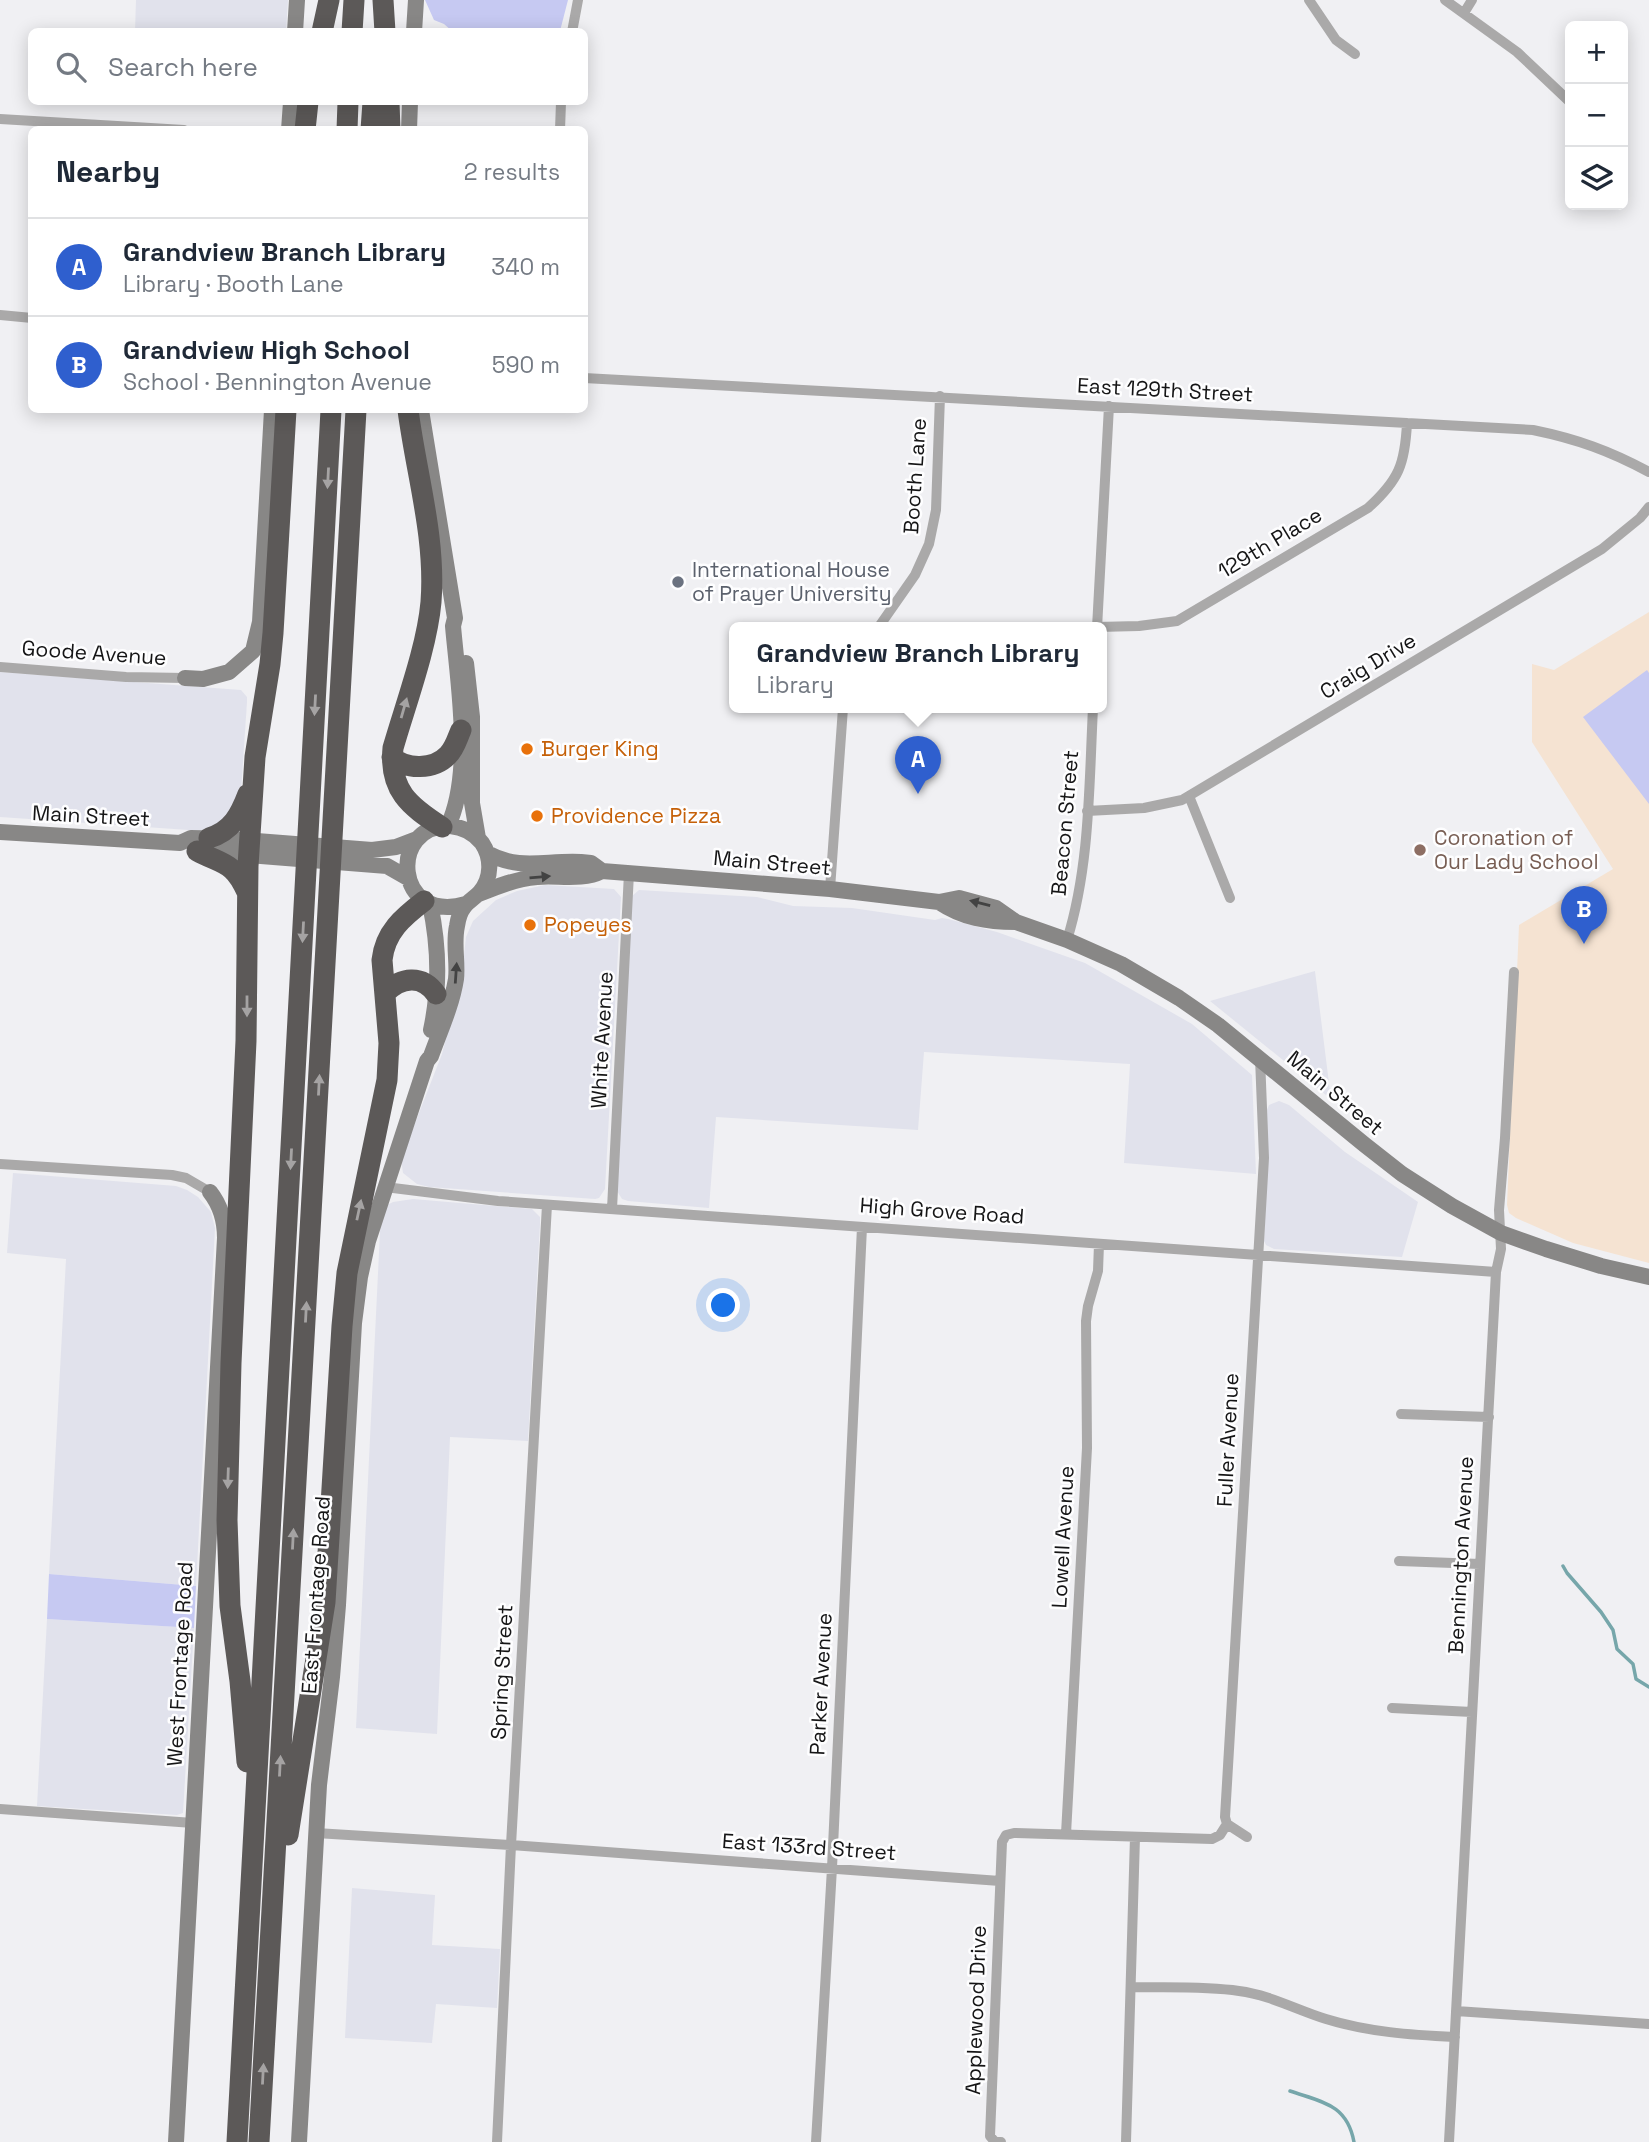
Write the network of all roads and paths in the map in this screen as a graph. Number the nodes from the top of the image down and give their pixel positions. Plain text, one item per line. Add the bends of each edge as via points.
1 (297, 0) edge
2 (329, 0) edge
3 (354, 0) edge
4 (381, 0) edge
5 (416, 0) edge
6 (578, 0) edge
7 (1309, 0) edge
8 (1445, 0) edge
9 (1472, 0) edge
10 (1464, 13) junction
11 (295, 28) edge
12 (323, 28) edge
13 (352, 28) edge
14 (377, 28) edge
15 (384, 28) edge
16 (414, 28) edge
17 (573, 28) edge
18 (1355, 54) dead end
19 (1565, 97) edge
20 (291, 105) edge
21 (308, 105) edge
22 (348, 105) edge
23 (373, 105) edge
24 (389, 105) edge
25 (410, 105) edge
26 (561, 105) edge
27 (0, 119) edge
28 (117, 126) edge
29 (289, 126) edge
30 (305, 126) edge
31 (347, 126) edge
32 (371, 126) edge
33 (390, 126) edge
34 (409, 126) edge
35 (560, 126) edge
36 (0, 316) edge
37 (28, 318) edge
38 (588, 378) edge
39 (940, 396) junction
40 (1109, 406) junction
41 (272, 413) edge
42 (286, 413) edge
43 (331, 413) edge
44 (356, 413) edge
45 (408, 413) edge
46 (421, 413) edge
47 (1407, 423) junction
48 (1649, 472) edge
49 (1649, 507) edge
50 (455, 618) junction
51 (882, 622) edge
52 (1097, 622) edge
53 (1107, 628) edge
54 (0, 667) edge
55 (186, 678) joint
56 (843, 713) edge
57 (1093, 713) edge
58 (461, 730) junction
59 (392, 757) junction
60 (253, 786) junction
61 (1189, 796) junction
62 (1087, 811) junction
63 (445, 826) junction
64 (0, 832) edge
65 (478, 838) junction
66 (417, 839) junction
67 (195, 844) junction
68 (258, 848) junction
69 (487, 853) junction
70 (372, 857) junction
71 (602, 871) junction
72 (629, 873) junction
73 (408, 878) junction
74 (830, 889) junction
75 (247, 892) junction
76 (1230, 898) dead end
77 (472, 899) junction
78 (427, 902) junction
79 (1067, 940) junction
80 (1514, 972) dead end
81 (385, 993) junction
82 (436, 994) junction
83 (1260, 1058) junction
84 (427, 1061) junction
85 (0, 1164) edge
86 (385, 1187) junction
87 (209, 1192) joint
88 (547, 1205) junction
89 (612, 1209) junction
90 (862, 1227) junction
91 (1501, 1233) junction
92 (1099, 1244) junction
93 (1259, 1255) junction
94 (1496, 1272) junction
95 (1643, 1276) edge
96 (1401, 1414) dead end
97 (1489, 1417) junction
98 (1399, 1561) dead end
99 (1480, 1564) junction
100 (1392, 1708) dead end
101 (1472, 1712) junction
102 (0, 1809) edge
103 (193, 1823) junction
104 (1227, 1824) junction
105 (316, 1833) junction
106 (1066, 1835) junction
107 (1135, 1837) junction
108 (1247, 1837) dead end
109 (511, 1845) junction
110 (253, 1848) junction
111 (832, 1868) junction
112 (1000, 1881) junction
113 (273, 1883) junction
114 (1131, 1987) junction
115 (1456, 2011) junction
116 (1649, 2024) edge
117 (1455, 2036) junction
118 (997, 2140) edge
119 (176, 2142) edge
120 (237, 2142) edge
121 (259, 2142) edge
122 (299, 2142) edge
123 (497, 2142) edge
124 (816, 2142) edge
125 (1126, 2142) edge
126 (1449, 2142) edge

1 - 11 street
2 - 12 highway
3 - 13 highway
4 - 14 highway
4 - 15 highway
5 - 16 street
6 - 17 street
7 - 18 street via 1336,40
8 - 10 street
9 - 10 street
10 - 19 street via 1517,52
20 - 29 street
21 - 30 highway
22 - 31 highway
23 - 32 highway
24 - 33 highway
25 - 34 street
26 - 35 street
27 - 28 street
36 - 37 street
38 - 39 street, East 129th Street
39 - 40 street, East 129th Street
39 - 51 street, Booth Lane via 936,510 929,544 915,575
40 - 47 street, East 129th Street
40 - 52 street
41 - 55 street via 260,622 253,651 229,672
42 - 60 highway via 272,644
43 -> 110 highway
113 -> 44 highway
59 -> 45 highway via 431,602 430,543
46 - 50 street
47 - 48 street, East 129th Street via 1533,430 1615,454
47 - 53 street, 129th Place via 1399,472 1368,508 1177,621
49 - 61 street, Craig Drive via 1602,549
50 - 58 street
50 - 65 street via 470,690 471,803
54 - 55 street, Goode Avenue
56 - 74 street
57 - 62 street, Beacon Street
58 - 59 highway via 453,750 439,762 408,766
58 - 63 street via 458,794
59 - 63 highway via 397,784 406,800
60 - 67 highway via 234,823
60 - 68 highway
61 - 62 street, Craig Drive via 1144,808
61 - 76 street
62 - 79 street, Beacon Street via 1077,907
63 - 65 street via 461,828
63 - 66 street
64 - 67 street, Main Street
65 - 69 street
66 - 70 street, Main Street
66 - 73 street via 408,856
67 - 68 street, Main Street
67 - 75 highway via 229,866
68 - 70 street, Main Street
68 - 75 highway
69 - 71 street, Main Street via 515,864 581,862
69 - 77 street via 489,875
70 - 73 street, Main Street
71 - 72 street, Main Street
77 -> 71 street, Main Street via 527,878 591,876
72 - 74 street, Main Street
72 - 89 street, White Avenue
73 - 78 street
74 - 79 street, Main Street via 939,902 959,898 996,908 1016,922
75 -> 110 highway via 247,1007 227,1520 229,1606 240,1681
77 - 78 street via 448,907
84 -> 77 street, East Frontage Road via 455,986 456,929
78 - 81 highway via 402,919 386,940 382,960
78 - 82 street, East Frontage Road via 437,950
79 - 83 street, Main Street via 1179,998
80 - 91 street, Bennington Avenue
81 - 82 highway via 398,982 415,979
113 -> 81 highway via 286,1847 322,1632 344,1299 387,1080
82 - 84 street, East Frontage Road
83 - 91 street, Main Street via 1402,1174
83 - 93 street, Fuller Avenue via 1264,1158
84 - 86 street, East Frontage Road
85 - 87 street via 172,1175
86 - 88 street, High Grove Road
86 - 105 street, East Frontage Road via 368,1241 354,1322 338,1605
87 - 103 street, West Frontage Road via 222,1214 225,1238
88 - 89 street, High Grove Road
88 - 109 street, Spring Street
89 - 90 street, High Grove Road
90 - 92 street, High Grove Road
90 - 111 street, Parker Avenue
91 - 94 street, Bennington Avenue
91 - 95 street, Main Street
92 - 93 street, High Grove Road
92 - 106 street, Lowell Avenue via 1098,1271 1086,1321 1087,1448
93 - 94 street, High Grove Road
93 - 104 street, Fuller Avenue
94 - 97 street, Bennington Avenue
96 - 97 street
97 - 99 street, Bennington Avenue
98 - 99 street
99 - 101 street, Bennington Avenue
100 - 101 street
101 - 115 street, Bennington Avenue
102 - 103 street
103 - 119 street, West Frontage Road
104 - 107 street via 1212,1839
104 - 108 street
105 - 109 street, East 133rd Street
105 - 122 street, East Frontage Road
106 - 107 street
106 - 112 street via 1006,1835
107 - 114 street
109 - 111 street, East 133rd Street
109 - 123 street, Spring Street
110 - 120 highway
111 - 112 street, East 133rd Street
111 - 124 street, Parker Avenue
112 - 118 street, Applewood Drive via 990,2136
121 -> 113 highway
114 - 117 street via 1239,1991 1359,2027
114 - 125 street
115 - 116 street
115 - 117 street, Bennington Avenue
117 - 126 street, Bennington Avenue

